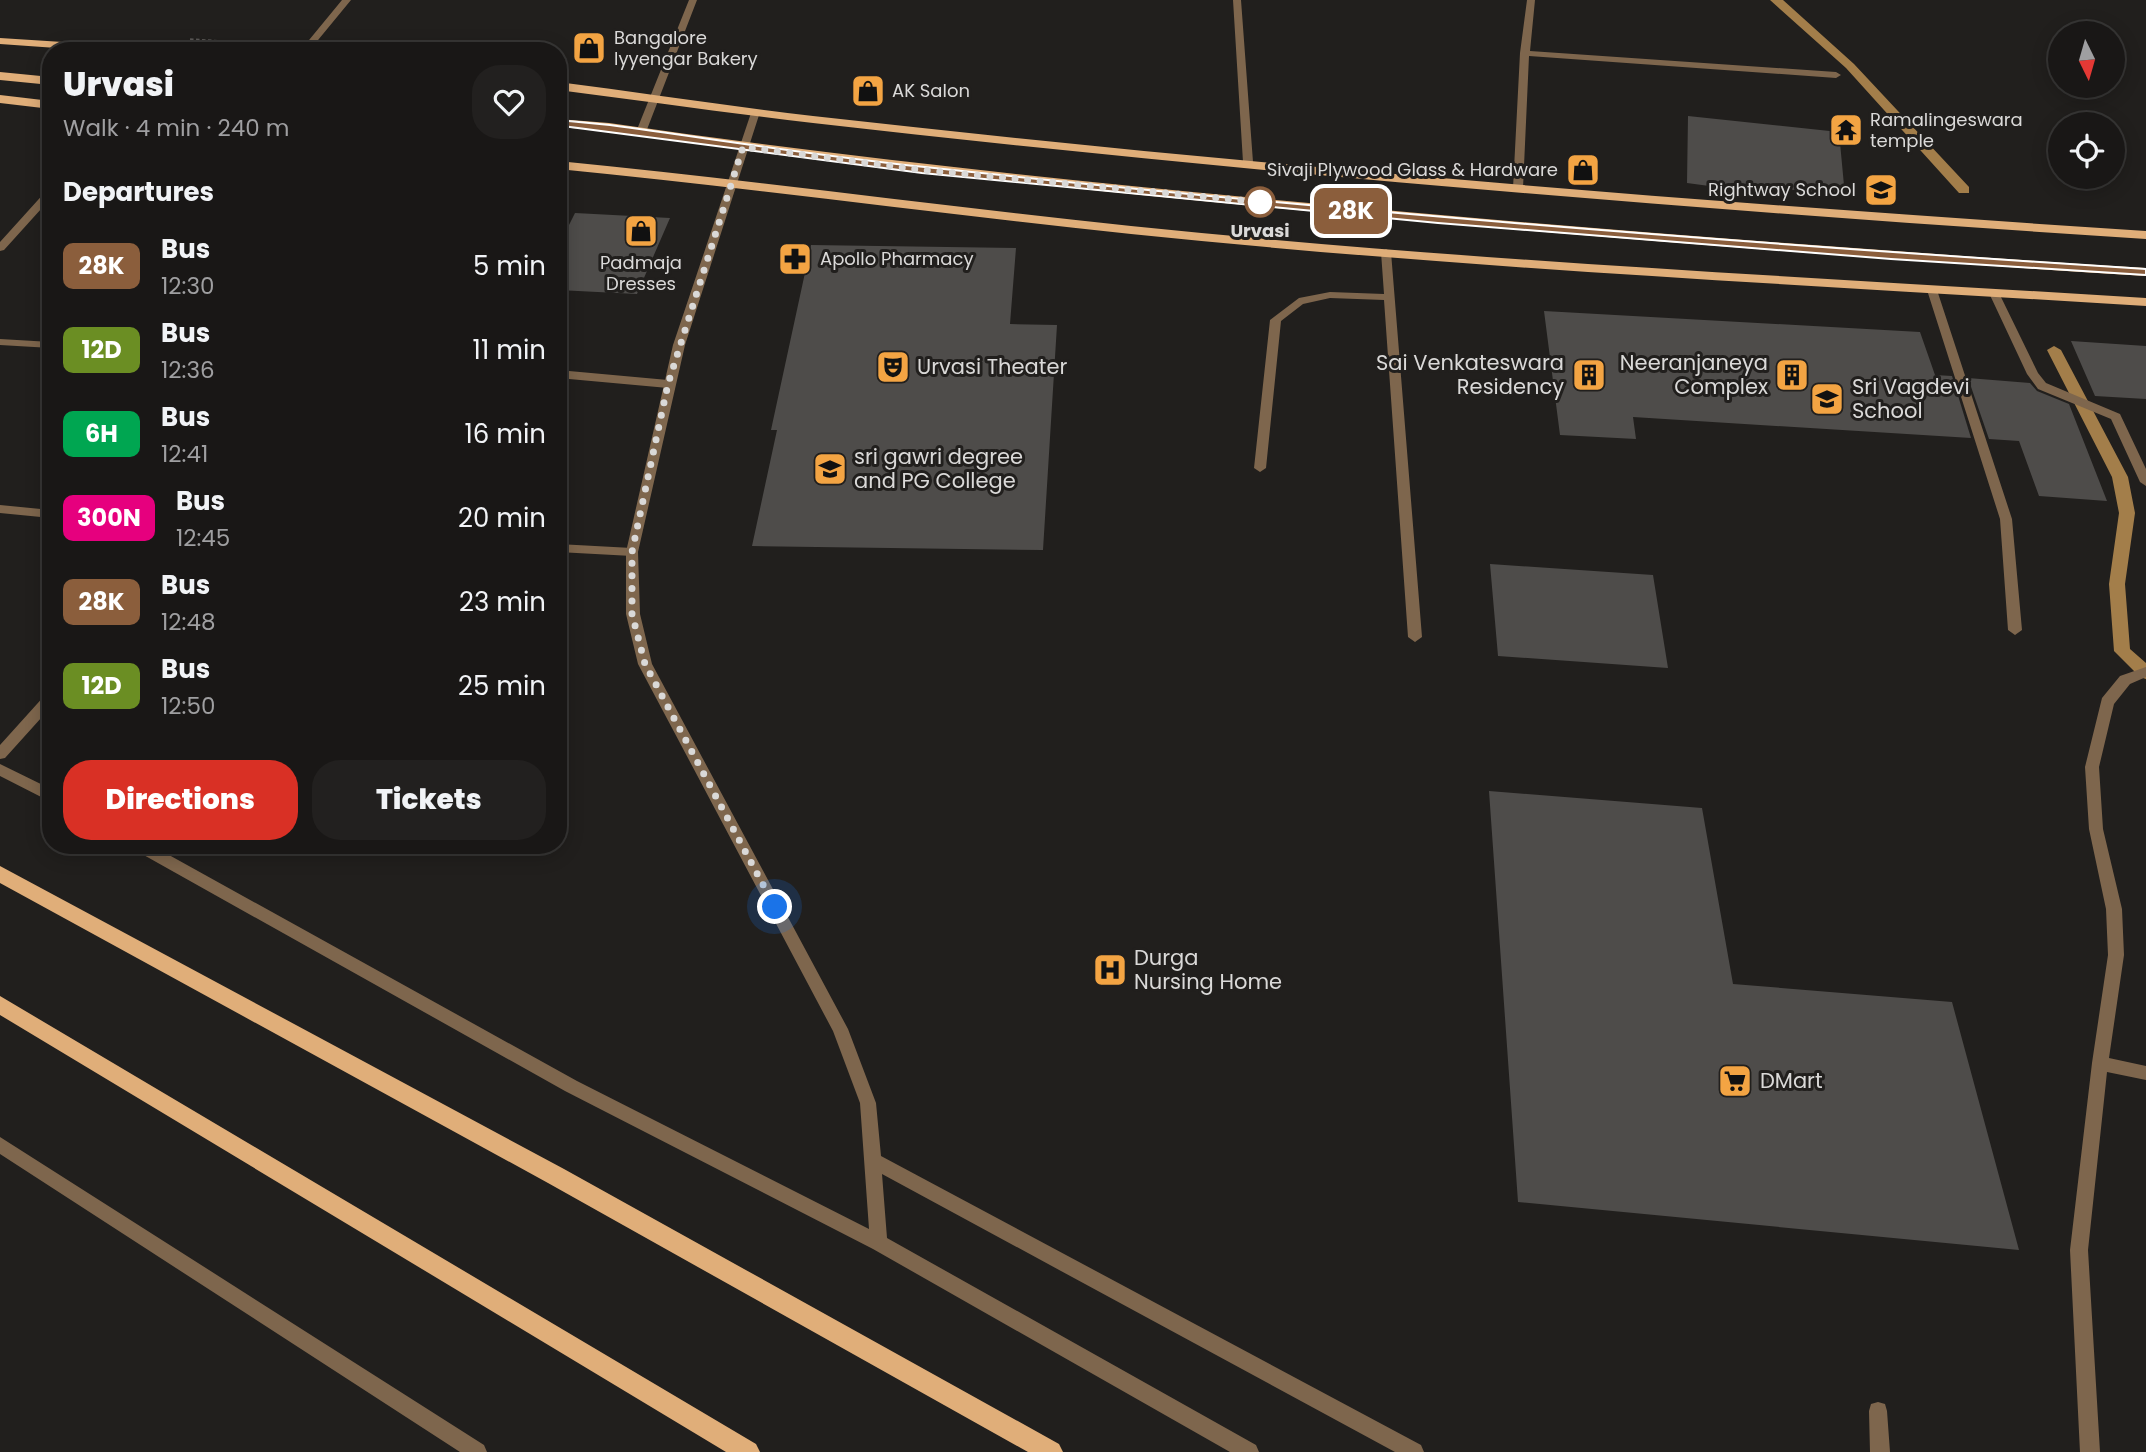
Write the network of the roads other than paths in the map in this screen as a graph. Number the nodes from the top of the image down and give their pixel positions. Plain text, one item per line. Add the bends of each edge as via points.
1 (347, 0) edge
2 (693, 0) edge
3 (1237, 0) edge
4 (1531, 0) edge
5 (0, 41) edge
6 (312, 42) edge
7 (42, 44) edge
8 (1525, 53) junction
9 (1836, 75) dead end
10 (0, 76) edge
11 (42, 80) edge
12 (567, 87) edge
13 (655, 97) junction
14 (0, 99) edge
15 (42, 104) edge
16 (755, 111) junction
17 (567, 124) edge
18 (641, 132) junction
19 (743, 147) junction
20 (1248, 162) junction
21 (567, 165) edge
22 (732, 182) junction
23 (1518, 188) junction
24 (42, 202) edge
25 (2146, 235) edge
26 (0, 248) edge
27 (1386, 253) junction
28 (2146, 272) edge
29 (1931, 290) junction
30 (1994, 293) junction
31 (1388, 297) junction
32 (2146, 302) edge
33 (0, 342) edge
34 (42, 344) edge
35 (567, 375) edge
36 (668, 384) junction
37 (1260, 468) dead end
38 (2146, 482) edge
39 (0, 509) edge
40 (42, 513) edge
41 (567, 548) edge
42 (632, 552) junction
43 (2015, 630) dead end
44 (1415, 637) dead end
45 (2146, 672) edge
46 (42, 708) edge
47 (0, 754) edge
48 (0, 770) edge
49 (42, 791) edge
50 (154, 854) edge
51 (0, 874) edge
52 (0, 1005) edge
53 (2100, 1063) junction
54 (2146, 1073) edge
55 (0, 1145) edge
56 (874, 1161) junction
57 (879, 1243) junction
58 (1878, 1411) dead end
59 (477, 1452) edge
60 (748, 1452) edge
61 (1051, 1452) edge
62 (1249, 1452) edge
63 (1414, 1452) edge
64 (1880, 1452) edge
65 (2090, 1452) edge

1 - 6 street
2 - 13 street
3 - 20 street
4 - 8 street
5 - 7 main road
8 - 9 street
8 - 23 street
10 - 11 main road
12 - 13 main road
13 - 16 main road
13 - 18 street
14 - 15 main road
16 - 19 street
16 - 20 main road
17 - 18 main road
18 - 19 main road
19 - 22 street
19 - 28 main road via 922,170 1438,219
20 - 23 main road
21 - 22 main road
22 - 27 main road via 1130,230
22 - 36 street
23 - 25 main road
24 - 26 street
27 - 29 main road
27 - 31 street
29 - 30 main road
29 - 43 street via 2006,519
30 - 32 main road
30 - 38 street via 2042,386 2116,417
31 - 37 street via 1330,295 1299,300 1276,320
31 - 44 street
33 - 34 street
35 - 36 street
36 - 42 street
39 - 40 street
41 - 42 street
42 - 56 street via 632,614 645,664 840,1028 868,1103
45 - 53 street via 2125,680 2106,702 2092,767 2096,829 2114,909 2116,955
46 - 47 street
48 - 49 street
50 - 57 street via 571,1086
51 - 61 main road
52 - 60 main road
53 - 54 street
53 - 65 street via 2079,1250
55 - 59 street
56 - 57 street
56 - 63 street
57 - 62 street
58 - 64 street

